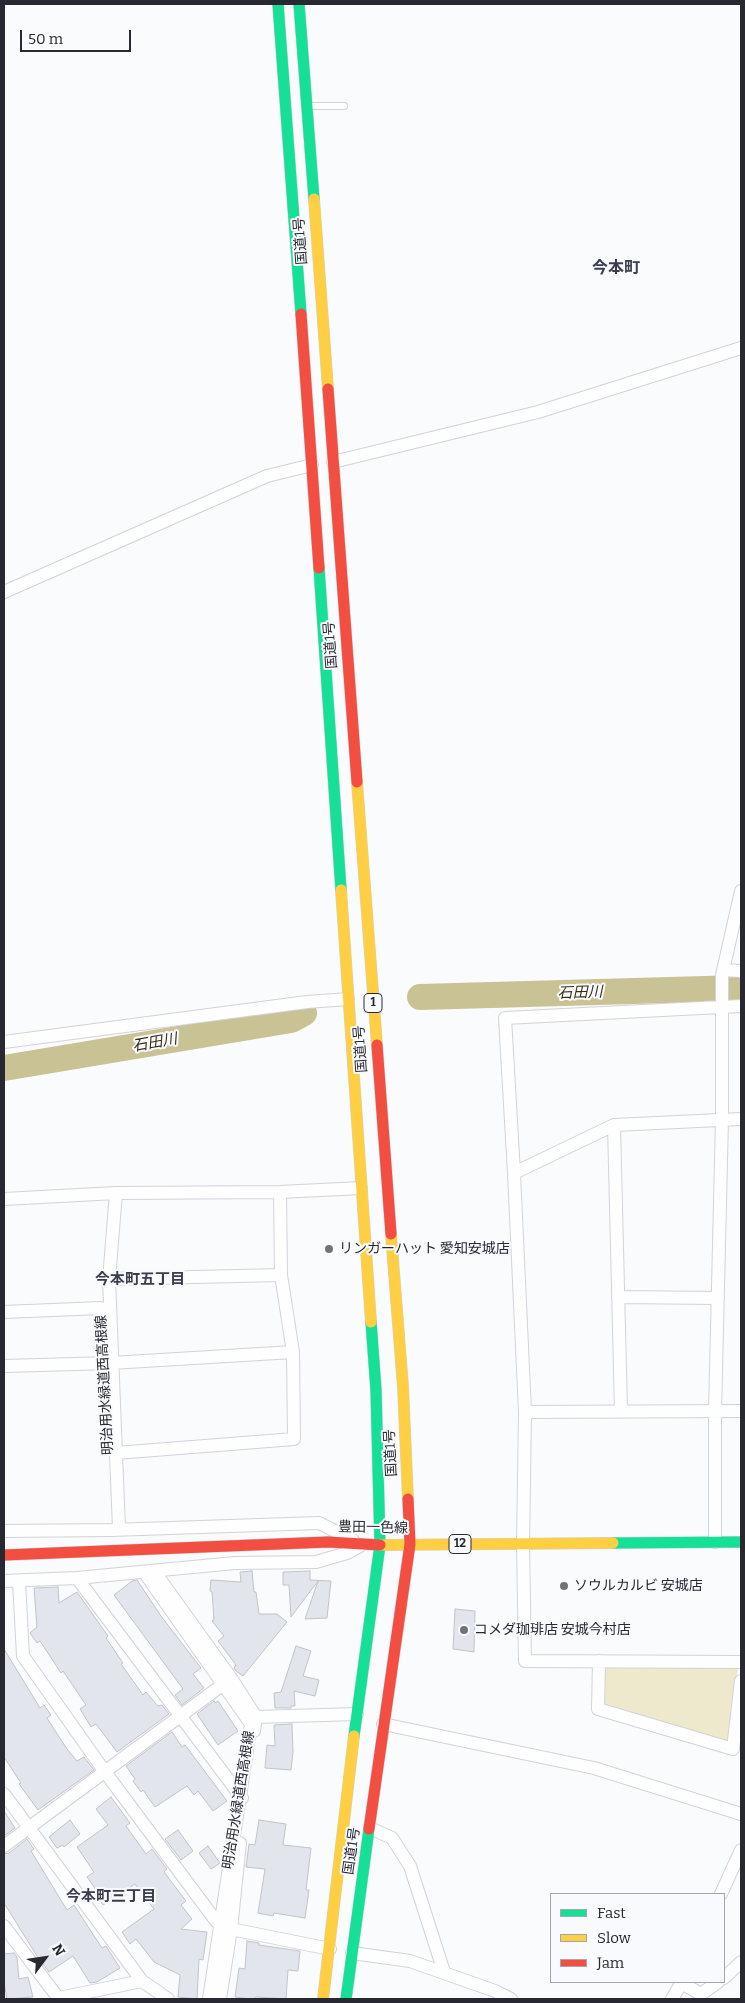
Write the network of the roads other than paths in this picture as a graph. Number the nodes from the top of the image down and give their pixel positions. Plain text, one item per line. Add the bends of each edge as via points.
1 (278, 4) edge
2 (298, 4) edge
3 (306, 106) junction
4 (344, 106) dead end
5 (741, 348) edge
6 (333, 462) junction
7 (312, 465) junction
8 (4, 592) edge
9 (741, 891) edge
10 (741, 971) edge
11 (723, 973) junction
12 (348, 999) junction
13 (722, 1003) junction
14 (741, 1006) edge
15 (4, 1042) edge
16 (722, 1119) junction
17 (741, 1119) edge
18 (614, 1125) junction
19 (514, 1173) junction
20 (361, 1188) junction
21 (280, 1192) junction
22 (116, 1193) junction
23 (4, 1199) edge
24 (281, 1275) junction
25 (109, 1279) junction
26 (618, 1297) junction
27 (718, 1298) junction
28 (4, 1312) edge
29 (292, 1352) junction
30 (108, 1364) junction
31 (4, 1366) edge
32 (621, 1411) junction
33 (741, 1411) edge
34 (525, 1412) junction
35 (715, 1412) junction
36 (116, 1453) junction
37 (115, 1529) junction
38 (4, 1531) edge
39 (715, 1542) junction
40 (741, 1542) edge
41 (362, 1544) junction
42 (380, 1544) junction
43 (410, 1544) junction
44 (523, 1544) junction
45 (4, 1555) edge
46 (149, 1572) junction
47 (77, 1578) junction
48 (4, 1581) edge
49 (19, 1581) junction
50 (599, 1661) junction
51 (741, 1662) edge
52 (741, 1680) edge
53 (227, 1681) junction
54 (357, 1714) junction
55 (256, 1717) junction
56 (180, 1718) junction
57 (383, 1724) junction
58 (105, 1772) junction
59 (4, 1794) edge
60 (242, 1799) junction
61 (741, 1814) edge
62 (28, 1828) junction
63 (370, 1828) junction
64 (4, 1846) edge
65 (741, 1850) edge
66 (721, 1893) edge
67 (4, 1926) edge
68 (226, 1926) junction
69 (330, 1949) junction
70 (352, 1953) junction
71 (741, 1962) edge
72 (444, 1972) junction
73 (725, 1977) edge
74 (142, 1981) junction
75 (681, 1983) edge
76 (717, 1983) edge
77 (496, 1995) edge
78 (59, 1999) edge
79 (168, 1999) edge
80 (209, 1999) edge
81 (220, 1999) edge
82 (323, 1999) edge
83 (346, 1999) edge
84 (511, 1999) edge
85 (672, 1999) edge

1 - 7 main road, 国道1号 / 1
2 - 3 main road, 国道1号 / 1
3 - 4 lane
3 - 6 main road, 国道1号 / 1
5 - 6 street via 538,412
6 - 43 main road, 国道1号 / 1 via 403,1388
7 - 8 street via 267,476
7 - 12 main road, 国道1号 / 1
9 - 11 street
10 - 11 street
11 - 13 street
12 - 15 street
12 - 20 main road, 国道1号 / 1
13 - 14 street
13 - 16 street
13 - 19 street via 505,1018
16 - 17 street
16 - 18 street
16 - 27 street
18 - 19 street
18 - 26 street
19 - 34 street
20 - 21 street
20 - 42 main road, 国道1号 / 1 via 376,1390
21 - 22 street
21 - 24 street
22 - 23 street
22 - 25 street
24 - 25 street
24 - 29 street
25 - 30 street
26 - 27 street
26 - 32 street
27 - 35 street
28 - 30 street, 明治用水緑道西高根線 via 102,1308
29 - 30 street
29 - 36 street via 294,1439
30 - 31 street
30 - 36 street
30 - 37 street, 明治用水緑道西高根線
32 - 34 street
32 - 35 street
33 - 35 street
34 - 44 street
35 - 39 street
36 - 37 street
37 - 38 street
37 - 41 street via 319,1523
39 - 40 main road, 豊田一色線 / 12
39 - 44 main road, 豊田一色線 / 12
41 - 42 main road, 豊田一色線 / 12
41 - 45 main road, 豊田一色線 / 12 via 328,1542
41 - 46 street via 348,1553 316,1562 235,1563
42 - 43 main road, 豊田一色線 / 12
42 - 54 main road, 国道1号 / 1
43 - 44 main road, 豊田一色線 / 12
43 - 57 main road, 国道1号 / 1
44 - 50 street via 525,1660
46 - 47 street
46 - 53 street
47 - 49 street
47 - 56 street
48 - 49 street
49 - 58 street via 23,1656
50 - 51 street
50 - 52 street via 598,1708 733,1750
53 - 55 street
53 - 56 street
53 - 60 street, 明治用水緑道西高根線 via 251,1724
54 - 55 street
54 - 69 main road, 国道1号 / 1
55 - 60 street
56 - 58 street
56 - 60 street
57 - 61 street via 594,1768
57 - 63 main road, 国道1号 / 1
58 - 62 street
58 - 68 street via 216,1921
59 - 62 street
60 - 68 street
62 - 64 street
62 - 74 street
63 - 70 main road, 国道1号 / 1
63 - 72 street via 392,1838 410,1866
65 - 66 street
67 - 78 street
68 - 69 street
68 - 80 street
68 - 81 street
69 - 82 main road, 国道1号 / 1
70 - 72 street via 410,1961
70 - 83 main road, 国道1号 / 1
71 - 73 street
72 - 77 street
74 - 78 street
74 - 79 street
75 - 76 street via 701,1994
75 - 85 street
77 - 84 street

